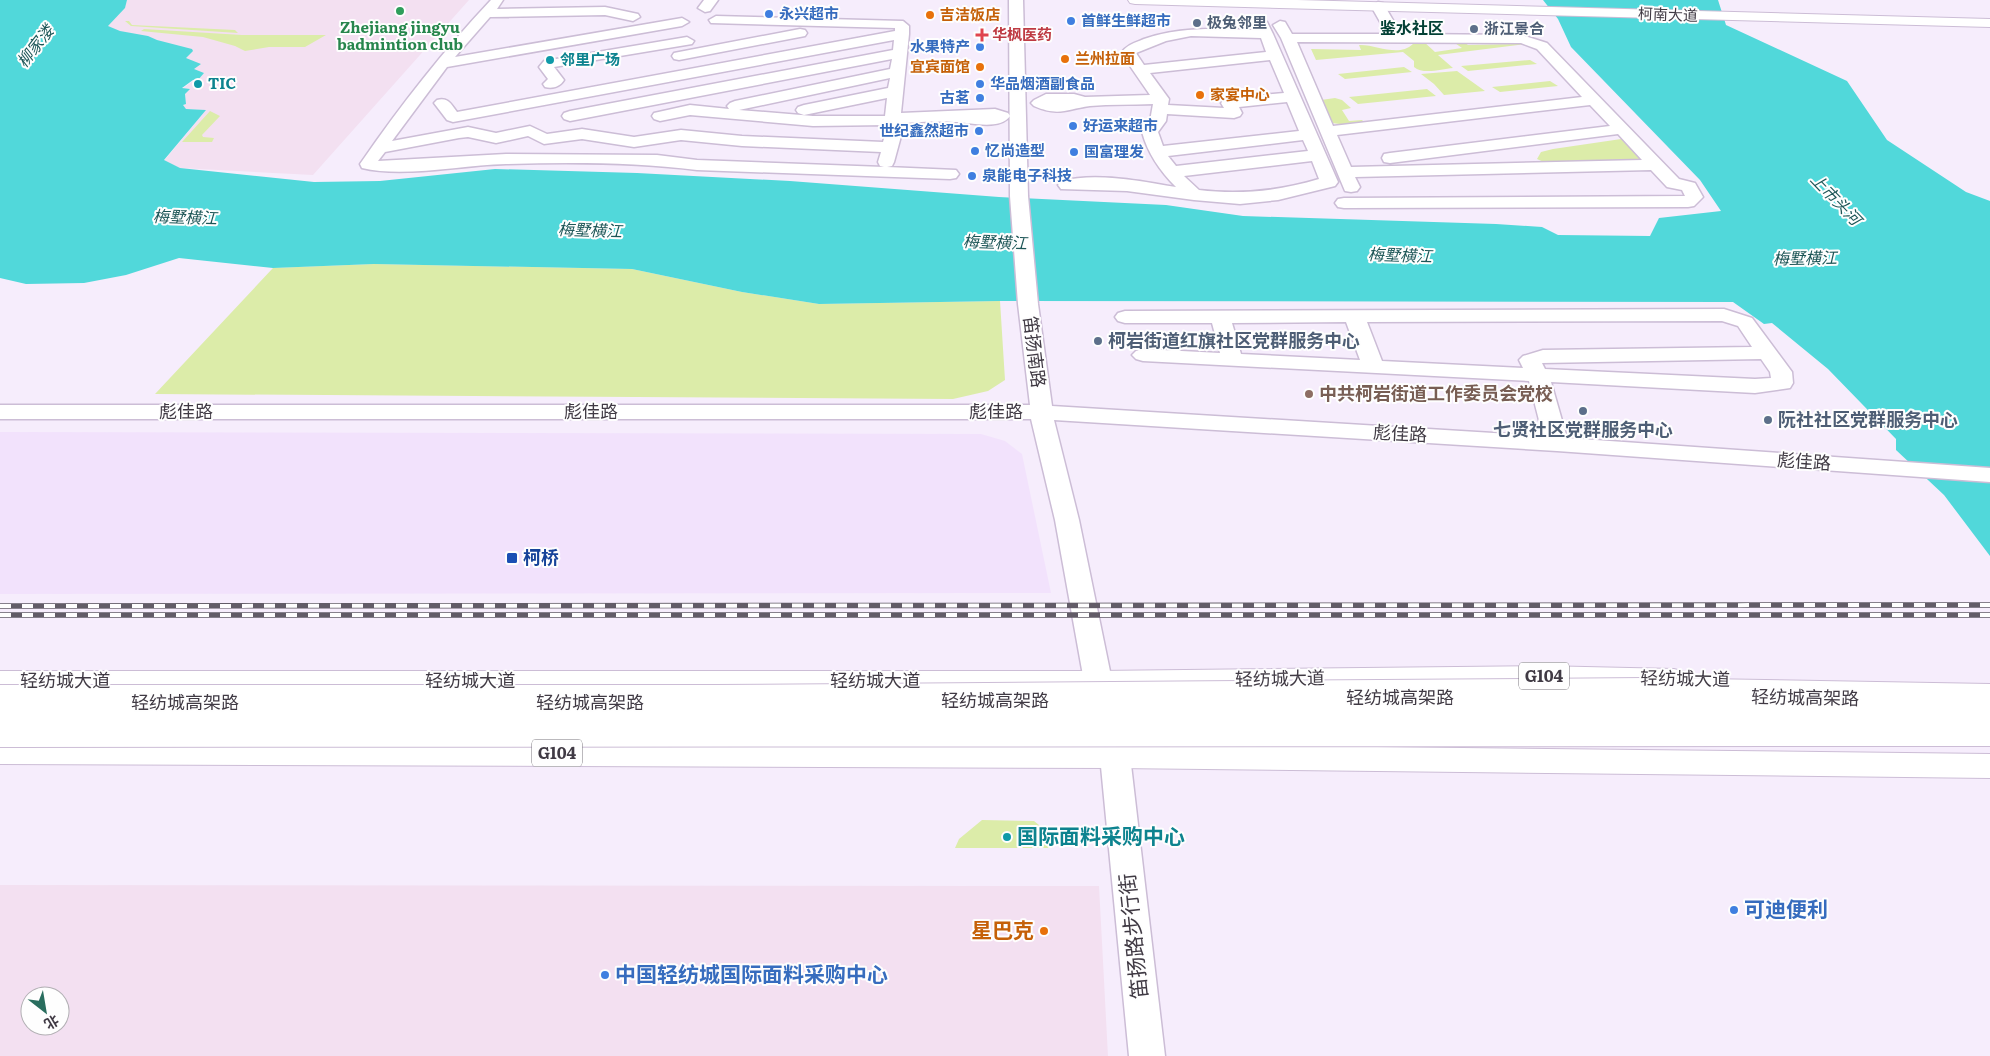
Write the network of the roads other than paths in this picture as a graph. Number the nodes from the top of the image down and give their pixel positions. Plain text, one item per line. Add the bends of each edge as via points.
1 (1016, 0) edge
2 (1136, 0) edge
3 (708, 4) edge
4 (1360, 5) junction
5 (1378, 6) junction
6 (491, 7) edge
7 (633, 17) junction
8 (680, 17) junction
9 (1278, 22) dead end
10 (852, 23) junction
11 (1990, 23) edge
12 (576, 26) dead end
13 (1372, 28) junction
14 (902, 34) junction
15 (1288, 38) junction
16 (1396, 38) junction
17 (687, 41) junction
18 (561, 43) junction
19 (473, 44) dead end
20 (454, 47) junction
21 (900, 53) junction
22 (1274, 55) junction
23 (678, 59) junction
24 (578, 60) junction
25 (441, 64) junction
26 (1280, 70) junction
27 (1197, 71) dead end
28 (899, 72) junction
29 (1144, 76) junction
30 (668, 78) junction
31 (550, 84) junction
32 (520, 90) dead end
33 (897, 90) junction
34 (1292, 97) junction
35 (462, 100) dead end
36 (657, 100) junction
37 (1594, 100) junction
38 (442, 104) junction
39 (1160, 104) junction
40 (404, 110) junction
41 (491, 110) junction
42 (711, 111) junction
43 (1012, 112) junction
44 (570, 116) junction
45 (772, 117) junction
46 (789, 118) junction
47 (893, 119) junction
48 (643, 126) dead end
49 (1623, 129) junction
50 (530, 131) junction
51 (1327, 131) junction
52 (1308, 135) junction
53 (634, 142) junction
54 (763, 142) junction
55 (890, 147) junction
56 (379, 148) junction
57 (1317, 155) junction
58 (1221, 156) dead end
59 (623, 161) junction
60 (1164, 162) junction
61 (1655, 165) junction
62 (1343, 168) junction
63 (883, 172) junction
64 (950, 174) dead end
65 (1067, 185) dead end
66 (1511, 185) junction
67 (1194, 195) junction
68 (1220, 316) junction
69 (1354, 316) junction
70 (1125, 317) dead end
71 (1629, 335) junction
72 (1768, 353) junction
73 (1143, 355) dead end
74 (1232, 359) junction
75 (1373, 365) junction
76 (1538, 375) junction
77 (0, 412) edge
78 (1040, 412) junction
79 (1557, 444) junction
80 (1990, 475) edge
81 (0, 681) edge
82 (1098, 681) junction
83 (1990, 686) edge
84 (1990, 702) edge
85 (0, 703) edge
86 (1990, 728) edge
87 (0, 729) edge
88 (0, 752) edge
89 (1115, 756) junction
90 (1990, 766) edge
91 (1148, 1056) edge

1 - 43 street, 笛扬南路
2 - 4 main road, 柯南大道
3 - 8 street via 690,9
3 - 10 street via 724,14 709,22
4 - 5 main road, 柯南大道
4 - 13 street
5 - 11 main road, 柯南大道
5 - 16 street
6 - 7 street via 605,11
6 - 20 street
7 - 8 street
7 - 12 street
8 - 17 street via 696,23
8 - 18 street
9 - 15 street
10 - 14 street via 898,24 902,26
10 - 23 street
13 - 15 street
13 - 16 street
14 - 21 street
14 - 30 street
15 - 51 street
16 - 37 street via 1522,39 1535,42
17 - 23 street
17 - 24 street
18 - 24 street
18 - 25 street
19 - 20 street
20 - 25 street
21 - 28 street
21 - 36 street
22 - 26 street
22 - 29 street
22 - 29 street via 1264,30 1191,32 1163,37 1128,53
23 - 30 street
23 - 31 street
24 - 31 street via 549,64 546,67 557,80
25 - 40 street
26 - 29 street
26 - 34 street
27 - 29 street
28 - 33 street
28 - 42 street
29 - 39 street
30 - 36 street
30 - 41 street
31 - 32 street
33 - 45 street
33 - 47 street
34 - 39 street via 1229,103 1234,113
34 - 52 street
35 - 38 street
36 - 42 street via 647,118 690,110
36 - 44 street
37 - 49 street
37 - 51 street via 1350,133
38 - 40 street
38 - 41 street via 453,117
39 - 43 street via 1085,102 1077,107 1048,108 1039,103
39 - 60 street via 1158,121 1150,132 1152,143
40 - 56 street
41 - 44 street via 524,112 560,107
42 - 45 street
43 - 47 street
43 - 78 street, 笛扬南路
44 - 50 street via 571,122
45 - 46 street
46 - 47 street via 822,121
46 - 54 street
47 - 55 street via 896,125
48 - 53 street
49 - 61 street
49 - 62 street
50 - 53 street via 544,139 582,134
50 - 56 street via 496,138 459,132
51 - 62 street
52 - 57 street
52 - 60 street
53 - 54 street via 681,134
53 - 59 street
54 - 55 street
55 - 63 street
56 - 59 street via 368,164 383,167 506,159
57 - 60 street
57 - 67 street via 1328,182 1294,193 1230,198
58 - 60 street
59 - 63 street
60 - 67 street
61 - 66 street
61 - 66 street via 1673,183 1688,187 1694,197 1688,202
62 - 66 street
62 - 66 street via 1351,203
63 - 64 street
65 - 67 street via 1115,183
68 - 69 street
68 - 70 street
68 - 74 street
69 - 71 street
69 - 75 street
71 - 72 street
71 - 72 street via 1724,315 1745,322
71 - 76 street via 1530,360
72 - 76 street via 1781,372 1782,383 1755,386
73 - 74 street
74 - 75 street
75 - 76 street
76 - 79 street
77 - 78 street, 彪佳路
78 - 79 street, 彪佳路
78 - 82 street, 笛扬南路 via 1067,520
79 - 80 street, 彪佳路
81 - 82 main road, 轻纺城大道 / G104
82 - 83 main road, 轻纺城大道 / G104 via 1542,676
82 - 89 street, 笛扬南路
84 - 85 main road, 轻纺城高架路, bridge via 1644,696 715,704
86 - 87 main road, 轻纺城高架路, bridge
88 - 89 main road, G104
89 - 90 main road, G104
89 - 91 street, 笛扬路步行街

